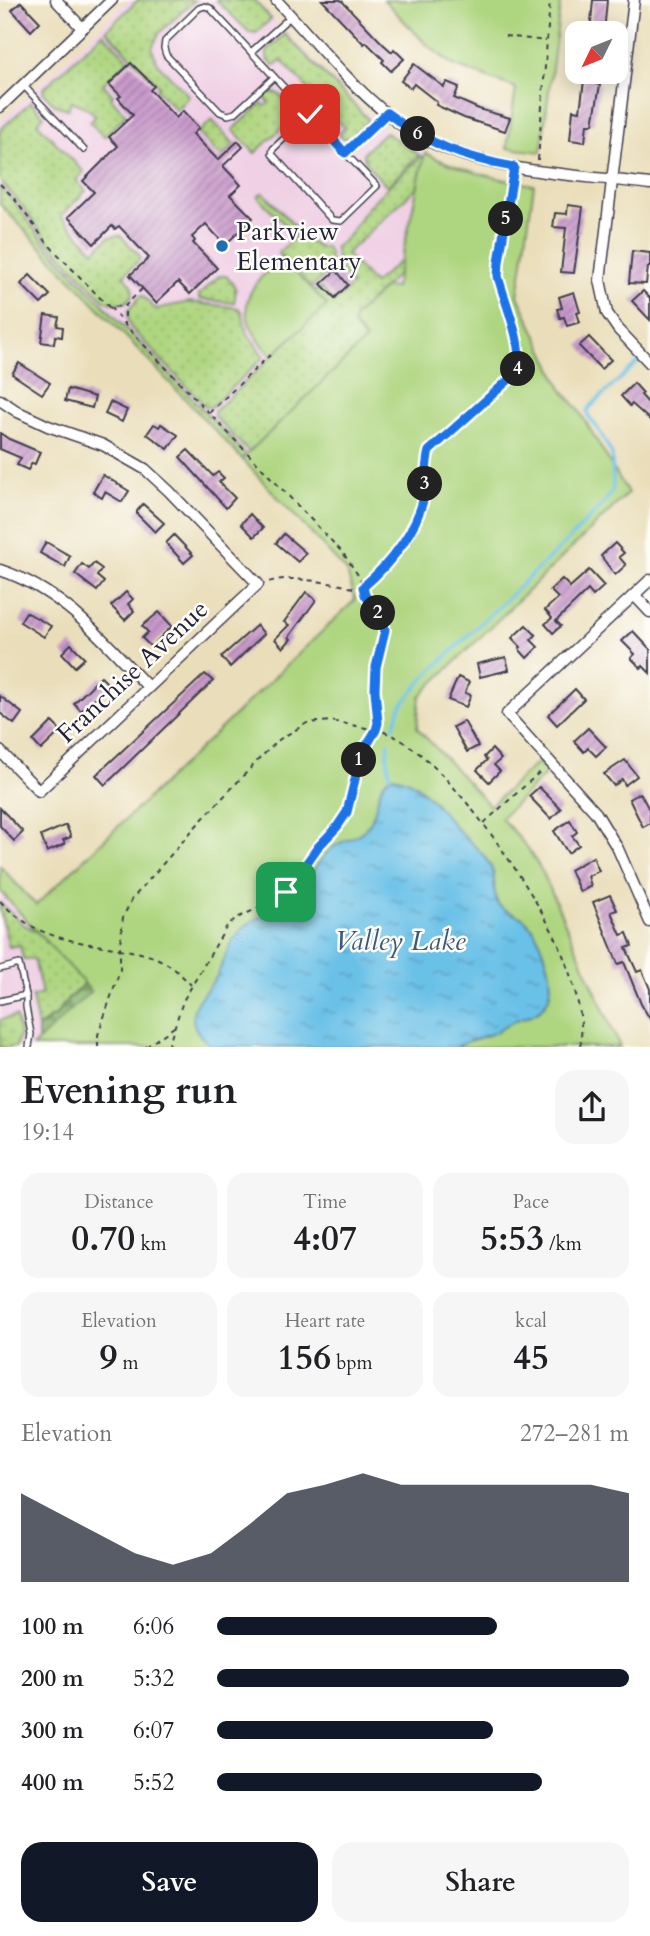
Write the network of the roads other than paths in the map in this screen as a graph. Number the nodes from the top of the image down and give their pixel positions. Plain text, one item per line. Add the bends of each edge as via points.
1 (55, 0) edge
2 (112, 0) edge
3 (276, 0) edge
4 (634, 0) edge
5 (291, 16) junction
6 (82, 28) junction
7 (251, 52) junction
8 (274, 77) junction
9 (23, 85) junction
10 (0, 107) edge
11 (387, 113) junction
12 (310, 114) junction
13 (84, 150) dead end
14 (345, 153) junction
15 (612, 179) junction
16 (650, 184) edge
17 (650, 363) edge
18 (0, 400) edge
19 (0, 570) edge
20 (650, 580) edge
21 (634, 595) junction
22 (650, 612) edge
23 (148, 687) junction
24 (0, 751) edge
25 (647, 908) edge
26 (650, 922) edge
27 (0, 969) edge
28 (26, 995) junction
29 (0, 1001) edge
30 (29, 1047) edge

1 - 6 street
2 - 6 street
3 - 5 street
4 - 15 street
5 - 7 lane
5 - 11 street
6 - 9 street
7 - 8 lane
7 - 8 lane via 205,6 165,41 164,48 220,112 228,115
8 - 12 lane
9 - 10 street
9 - 13 lane
11 - 14 lane
11 - 15 street via 447,150 486,162
12 - 14 lane
12 - 14 lane via 272,154 332,220 341,221 377,186
15 - 16 street
15 - 17 street via 600,280 607,313
18 - 23 street, Franchise Avenue via 48,426 103,445 145,469 258,584
19 - 23 street via 54,595
20 - 21 street
21 - 22 street
21 - 25 street via 507,714 596,813
23 - 24 street, Franchise Avenue via 39,791
25 - 26 street
27 - 28 lane via 19,964
28 - 29 lane
28 - 30 lane

